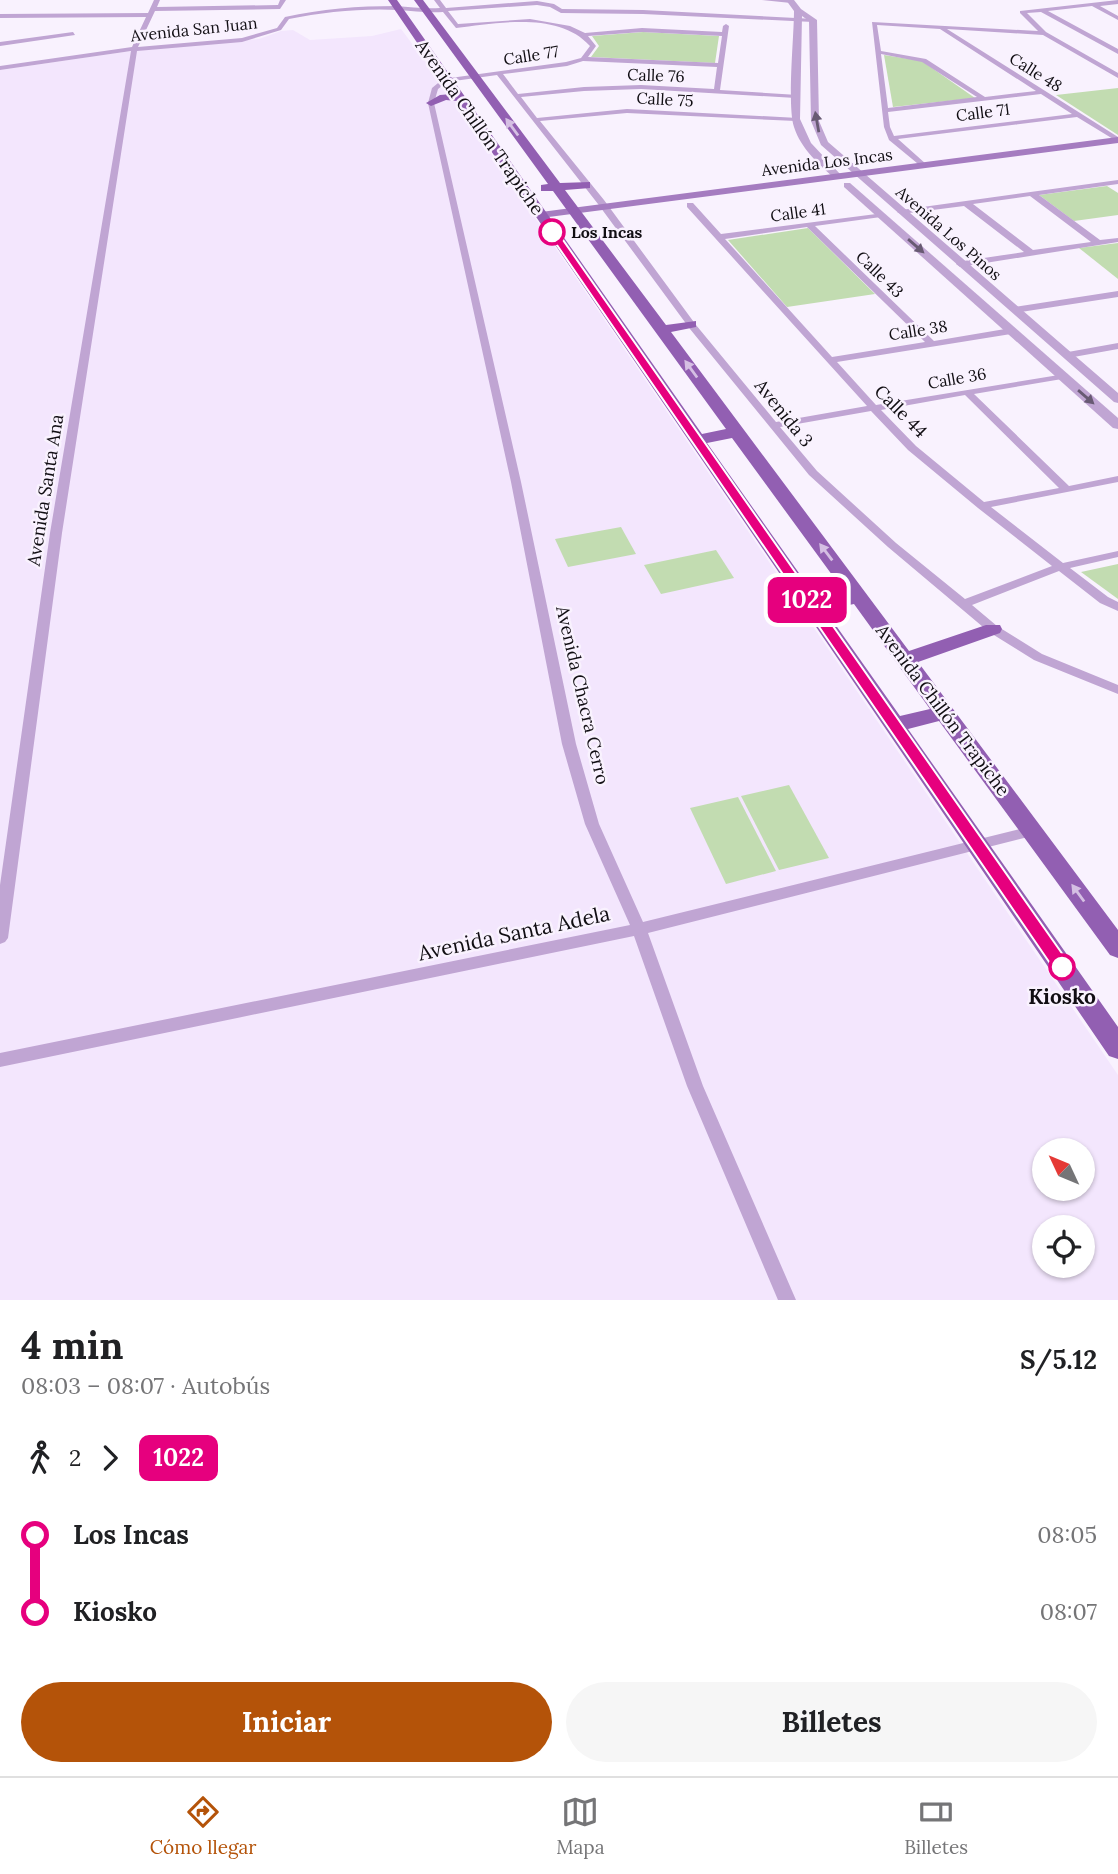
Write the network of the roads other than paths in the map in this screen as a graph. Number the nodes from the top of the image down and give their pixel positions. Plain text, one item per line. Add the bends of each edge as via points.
1 (157, 0) edge
2 (190, 0) edge
3 (223, 0) edge
4 (244, 0) edge
5 (324, 0) edge
6 (587, 0) edge
7 (765, 0) edge
8 (1084, 0) edge
9 (536, 1) edge
10 (791, 1) edge
11 (492, 2) edge
12 (1118, 2) edge
13 (282, 3) edge
14 (394, 4) edge
15 (428, 4) edge
16 (1093, 5) junction
17 (240, 7) junction
18 (219, 8) junction
19 (186, 9) junction
20 (444, 10) junction
21 (1042, 10) junction
22 (561, 11) junction
23 (592, 11) junction
24 (150, 12) junction
25 (321, 12) junction
26 (798, 15) junction
27 (727, 16) junction
28 (2, 18) edge
29 (1118, 18) edge
30 (556, 25) junction
31 (456, 26) joint
32 (939, 27) junction
33 (1044, 33) junction
34 (73, 34) dead end
35 (725, 34) junction
36 (584, 35) junction
37 (449, 42) junction
38 (0, 44) edge
39 (423, 44) junction
40 (134, 49) junction
41 (878, 52) junction
42 (1118, 52) edge
43 (583, 59) junction
44 (721, 65) junction
45 (0, 68) edge
46 (499, 74) junction
47 (474, 76) junction
48 (1118, 76) edge
49 (447, 79) junction
50 (717, 92) junction
51 (1042, 92) junction
52 (516, 96) junction
53 (796, 96) junction
54 (459, 98) junction
55 (984, 99) junction
56 (431, 103) junction
57 (885, 110) junction
58 (1078, 115) junction
59 (534, 120) junction
60 (796, 120) junction
61 (892, 138) junction
62 (1118, 140) edge
63 (1118, 149) edge
64 (518, 158) junction
65 (923, 166) junction
66 (866, 182) junction
67 (1118, 182) edge
68 (846, 184) junction
69 (586, 185) junction
70 (556, 187) junction
71 (524, 191) junction
72 (1031, 194) junction
73 (966, 203) junction
74 (690, 205) junction
75 (607, 211) junction
76 (901, 212) junction
77 (577, 215) junction
78 (881, 215) junction
79 (544, 220) junction
80 (809, 225) junction
81 (719, 237) junction
82 (1118, 240) edge
83 (1098, 243) junction
84 (1031, 253) junction
85 (960, 264) junction
86 (1118, 293) edge
87 (1014, 310) junction
88 (691, 324) junction
89 (662, 330) junction
90 (1012, 331) junction
91 (932, 344) junction
92 (1118, 346) edge
93 (1068, 355) junction
94 (830, 360) junction
95 (1062, 376) junction
96 (967, 392) junction
97 (1118, 399) edge
98 (873, 408) junction
99 (774, 425) junction
100 (1118, 425) edge
101 (737, 432) junction
102 (697, 440) junction
103 (1118, 479) edge
104 (1066, 489) junction
105 (982, 506) junction
106 (1118, 554) edge
107 (1060, 567) junction
108 (859, 597) junction
109 (963, 604) junction
110 (812, 607) junction
111 (1118, 607) edge
112 (993, 629) junction
113 (905, 659) junction
114 (1118, 690) edge
115 (944, 712) junction
116 (894, 725) junction
117 (1032, 831) junction
118 (979, 846) junction
119 (639, 929) junction
120 (0, 938) edge
121 (1118, 948) edge
122 (1118, 1048) edge
123 (0, 1060) edge
124 (787, 1300) edge

1 - 24 street, Avenida Santa Ana
2 - 19 street
3 - 18 street
4 - 17 street
5 - 25 street
6 - 23 street
7 - 10 street
8 - 16 street
9 - 11 street
9 - 22 street
10 - 26 street
11 - 20 street
12 - 16 street
13 - 17 street
14 - 15 street, Avenida San Juan
14 - 25 street, Avenida San Juan
14 - 39 main road, Avenida Chillón Trapiche
15 - 20 street
15 - 20 street
15 - 37 main road, Avenida Chillón Trapiche
16 - 21 street
16 - 29 street
17 - 18 street
18 - 19 street
19 - 24 street
20 - 31 street
21 - 33 street via 1021,12
21 - 42 street
22 - 23 street
22 - 30 street
23 - 27 street
24 - 28 street
24 - 40 street, Avenida Santa Ana
25 - 40 street, Avenida San Juan via 287,18 279,29 242,40
26 - 27 street
26 - 53 street, Avenida Los Pinos
66 -> 26 street, Avenida Los Pinos via 824,143 815,121 813,20
27 - 35 street
30 - 31 street, Calle 77 via 506,21
30 - 36 street, Calle 77
32 - 33 street
32 - 41 street via 874,23
32 - 51 street, Calle 48
33 - 48 street
34 - 38 street
35 - 36 street via 642,30
35 - 44 street
36 - 43 street, Calle 77 via 593,46
37 - 39 main road
37 - 47 main road, Avenida Chillón Trapiche
39 - 49 main road, Avenida Chillón Trapiche
40 - 45 street, Avenida San Juan
40 - 120 street, Avenida Santa Ana via 56,533
41 - 55 street via 924,60
41 - 57 street
43 - 44 street
43 - 46 street, Calle 77
44 - 50 street
46 - 47 street, Calle 77
46 - 52 street, Avenida 3
47 - 49 street, Calle 77
64 -> 47 main road, Avenida Chillón Trapiche
49 - 54 main road, Avenida Chillón Trapiche
49 - 56 street via 435,88
50 - 52 street, Calle 76 via 612,88
50 - 53 street, Calle 76
51 - 55 street
51 - 58 street, Calle 48
52 - 59 street, Avenida 3
53 - 60 street, Avenida Los Pinos
54 - 56 main road via 444,97
54 - 64 main road, Avenida Chillón Trapiche
55 - 57 street
56 - 119 street, Avenida Chacra Cerro via 569,744 592,824
57 - 61 street
58 - 61 street, Calle 71
58 - 62 street, Calle 48
59 - 60 street, Calle 75 via 618,111
59 - 69 street, Avenida 3
60 - 68 street, Avenida Los Pinos via 804,142
61 - 65 street
62 - 65 main road, Avenida Los Incas
63 - 66 main road, Avenida Los Incas
64 - 70 main road, Avenida Chillón Trapiche
64 - 71 main road, Avenida Chillón Trapiche
65 - 66 main road, Avenida Los Incas
66 - 68 main road, Avenida Los Incas
66 - 76 street, Avenida Los Pinos
67 - 72 street
68 - 74 main road, Avenida Los Incas
68 - 75 main road, Avenida Los Incas
68 - 78 street, Avenida Los Pinos
69 - 70 main road
69 - 75 street, Avenida 3
70 - 71 main road
70 - 77 main road, Avenida Chillón Trapiche
71 - 79 main road, Avenida Chillón Trapiche
72 - 73 street
72 - 83 street
73 - 76 street
73 - 84 street
74 - 75 main road, Avenida Los Incas
74 - 81 street, Calle 44
75 - 77 main road, Avenida Los Incas
75 - 88 street, Avenida 3
76 - 85 street, Avenida Los Pinos
77 - 79 main road, Avenida Los Incas
77 - 89 main road, Avenida Chillón Trapiche
78 - 80 street, Calle 41
78 -> 90 street, Avenida Los Pinos
79 - 102 main road, Avenida Chillón Trapiche
80 - 81 street, Calle 41
80 - 91 street, Calle 43
81 - 94 street, Calle 44
82 - 83 street
83 - 84 street
84 - 85 street
85 - 87 street, Avenida Los Pinos
86 - 87 street
87 - 93 street, Avenida Los Pinos
88 - 89 main road
88 - 99 street, Avenida 3
101 -> 89 main road, Avenida Chillón Trapiche
90 - 91 street, Calle 38
90 - 95 street, Avenida Los Pinos
91 - 94 street, Calle 38
92 - 93 street
93 - 97 street, Avenida Los Pinos
94 - 98 street, Calle 44
95 - 96 street, Calle 36
95 -> 100 street, Avenida Los Pinos
96 - 98 street, Calle 36
96 - 104 street
98 - 99 street, Calle 36
98 - 105 street, Calle 44 via 912,448
99 - 109 street, Avenida 3 via 813,473
101 - 102 main road
108 -> 101 main road, Avenida Chillón Trapiche
102 - 110 main road, Avenida Chillón Trapiche
103 - 104 street
104 - 105 street
105 - 107 street, Calle 44
106 - 107 street
107 - 109 street
107 - 111 street, Calle 44
108 - 110 main road
108 - 113 main road, Avenida Chillón Trapiche
109 - 112 street, Avenida 3
110 - 116 main road, Avenida Chillón Trapiche
112 - 113 main road
112 - 114 street, Avenida 3 via 1038,657
113 - 115 main road, Avenida Chillón Trapiche
115 - 116 main road
115 - 117 main road, Avenida Chillón Trapiche
116 - 118 main road, Avenida Chillón Trapiche
117 - 118 street, Avenida Santa Adela
121 -> 117 main road, Avenida Chillón Trapiche
118 - 119 street, Avenida Santa Adela
118 - 122 main road, Avenida Chillón Trapiche
119 - 123 street, Avenida Santa Adela
119 - 124 street, Avenida Chacra Cerro via 695,1086

